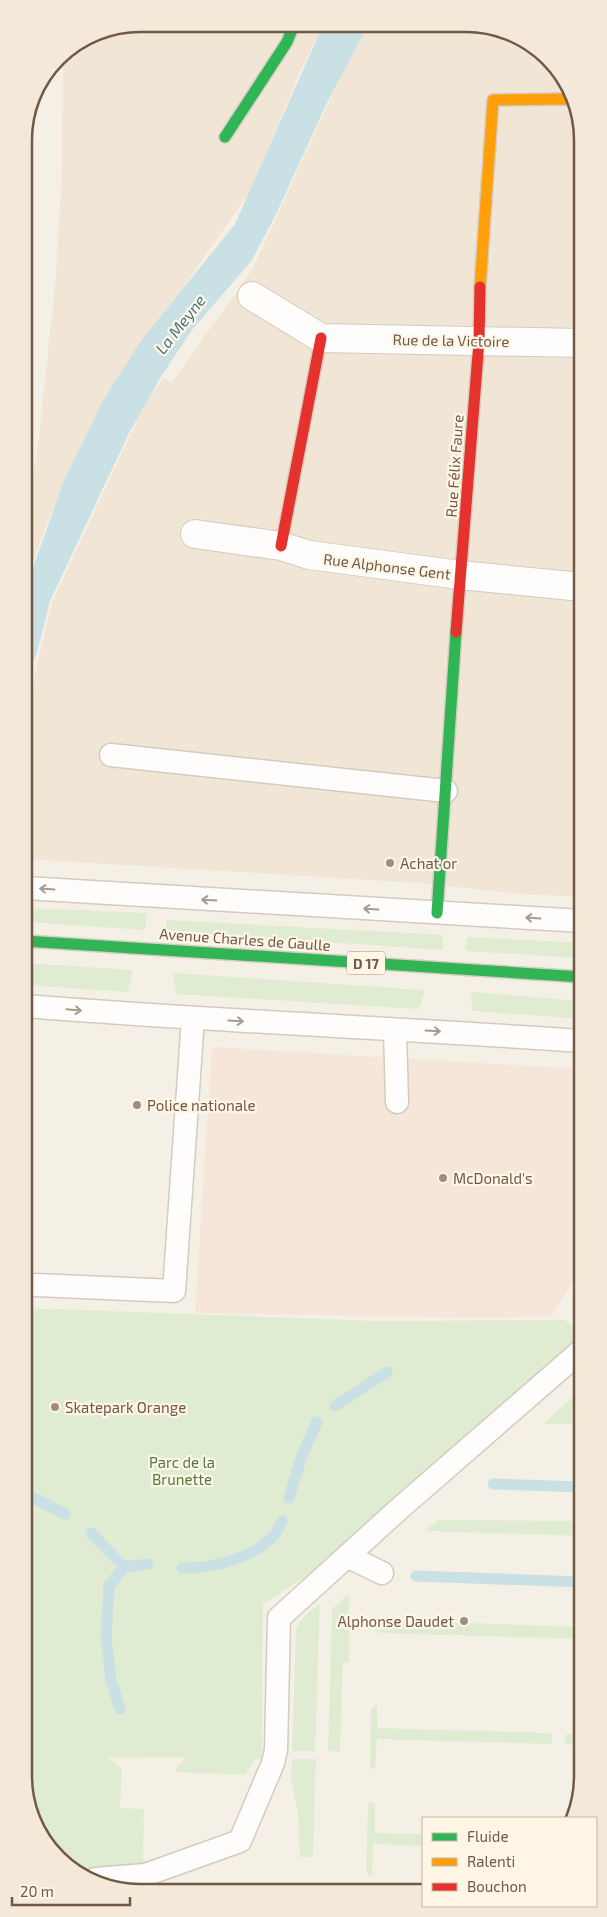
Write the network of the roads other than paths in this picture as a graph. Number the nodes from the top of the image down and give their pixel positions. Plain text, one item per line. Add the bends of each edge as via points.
1 (291, 32) edge
2 (566, 99) edge
3 (225, 137) dead end
4 (252, 296) dead end
5 (322, 338) junction
6 (479, 340) junction
7 (574, 343) edge
8 (195, 534) dead end
9 (281, 546) junction
10 (460, 575) junction
11 (574, 586) edge
12 (110, 755) dead end
13 (446, 791) junction
14 (33, 888) edge
15 (437, 913) junction
16 (574, 921) edge
17 (33, 941) edge
18 (574, 976) edge
19 (32, 1007) edge
20 (193, 1018) junction
21 (395, 1030) junction
22 (574, 1041) edge
23 (397, 1102) dead end
24 (36, 1285) dead end
25 (574, 1356) edge
26 (347, 1556) junction
27 (382, 1573) dead end
28 (104, 1878) edge

1 - 3 street
2 - 6 street, Rue Félix Faure via 493,100
4 - 5 street
5 - 6 street, Rue de la Victoire
5 - 9 street
6 - 7 street, Rue de la Victoire
6 - 10 street, Rue Félix Faure
8 - 9 street, Rue Alphonse Gent
9 - 10 street, Rue Alphonse Gent via 309,556
10 - 11 street, Rue Alphonse Gent
10 - 13 street, Rue Félix Faure
12 - 13 lane
13 - 15 street, Rue Félix Faure
15 -> 14 lane
16 -> 15 lane
17 - 18 street, Avenue Charles de Gaulle / D 17
19 -> 20 lane
20 -> 21 lane
20 - 24 lane via 174,1291
21 -> 22 lane
21 - 23 lane
25 - 26 lane
26 - 27 lane
26 - 28 lane via 279,1618 276,1750 240,1841 145,1875

